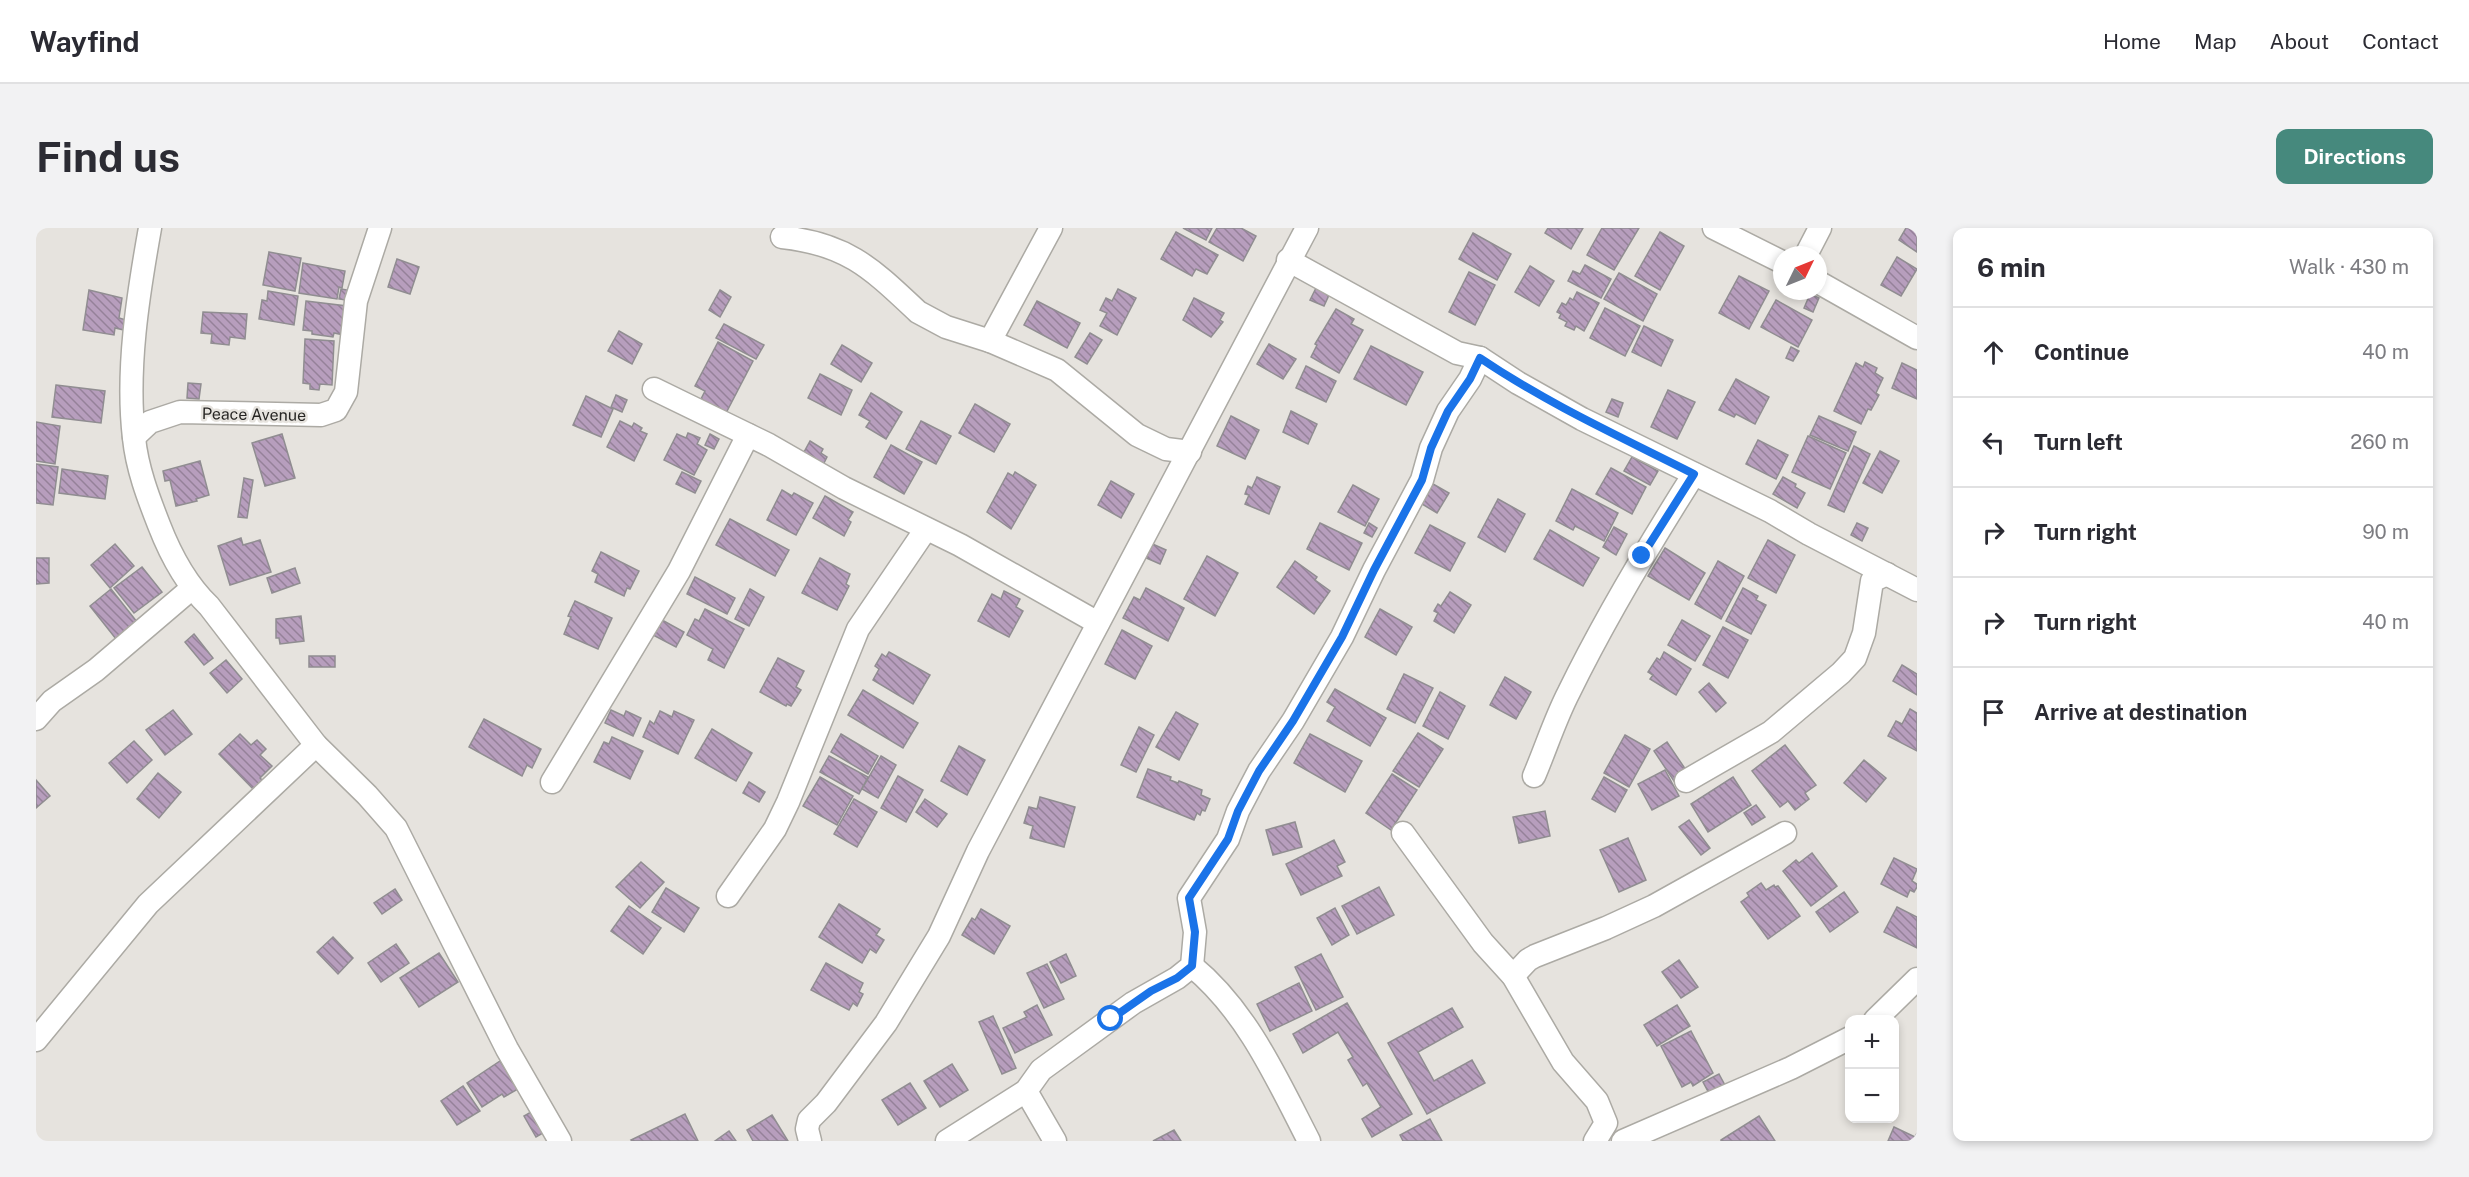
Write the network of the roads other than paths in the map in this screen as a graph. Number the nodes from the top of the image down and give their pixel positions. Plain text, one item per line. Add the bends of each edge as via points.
1 (150, 228) edge
2 (380, 228) edge
3 (1051, 228) edge
4 (1307, 228) edge
5 (1714, 228) edge
6 (1820, 228) edge
7 (782, 237) dead end
8 (1811, 246) edge
9 (1773, 258) edge
10 (1288, 260) junction
11 (1827, 287) edge
12 (1917, 338) edge
13 (990, 341) junction
14 (1480, 358) junction
15 (654, 389) dead end
16 (748, 435) junction
17 (134, 437) junction
18 (1190, 452) junction
19 (1694, 474) junction
20 (926, 529) junction
21 (1887, 574) junction
22 (191, 589) junction
23 (1917, 590) edge
24 (1098, 623) junction
25 (36, 719) edge
26 (316, 746) junction
27 (1534, 776) dead end
28 (1686, 781) dead end
29 (552, 782) dead end
30 (1403, 833) dead end
31 (1785, 833) dead end
32 (728, 896) dead end
33 (1192, 966) junction
34 (1513, 976) junction
35 (1917, 979) edge
36 (1880, 1015) edge
37 (36, 1040) edge
38 (1845, 1041) edge
39 (1026, 1091) junction
40 (560, 1141) edge
41 (810, 1141) edge
42 (947, 1141) edge
43 (1055, 1141) edge
44 (1309, 1141) edge
45 (1595, 1141) edge
46 (1623, 1141) edge

1 - 17 street via 139,290 132,387
2 - 17 street, Peace Avenue via 356,301 346,392 336,410 321,416 180,412 150,422
3 - 13 street
4 - 10 street
5 - 9 street
6 - 8 street
7 - 13 street via 807,240 860,260 918,312 946,327
10 - 14 street via 1457,353
10 - 18 street
11 - 12 street
13 - 18 street via 1064,375 1137,435 1166,449
14 - 19 street via 1582,419
14 - 33 street via 1448,411 1422,480 1342,637 1259,771 1228,839 1189,898 1195,932
15 - 16 street
16 - 20 street
16 - 29 street via 679,571
17 - 22 street via 149,501 166,544
18 - 24 street
19 - 21 street
19 - 27 street via 1600,630 1567,695
20 - 24 street
20 - 32 street via 858,629 775,829
21 - 23 street
21 - 28 street via 1872,582 1864,633 1855,658 1841,673 1771,732
22 - 25 street via 96,670 52,701
22 - 26 street via 209,606
24 - 41 street via 978,851 939,936 886,1023 809,1120
26 - 37 street via 148,904
26 - 40 street via 396,828 507,1050
30 - 34 street via 1483,942
31 - 34 street via 1654,906 1535,956
33 - 39 street via 1041,1070
33 - 44 street via 1240,1016
34 - 45 street via 1563,1062 1602,1111 1606,1123
35 - 36 street
38 - 46 street
39 - 42 street
39 - 43 street

